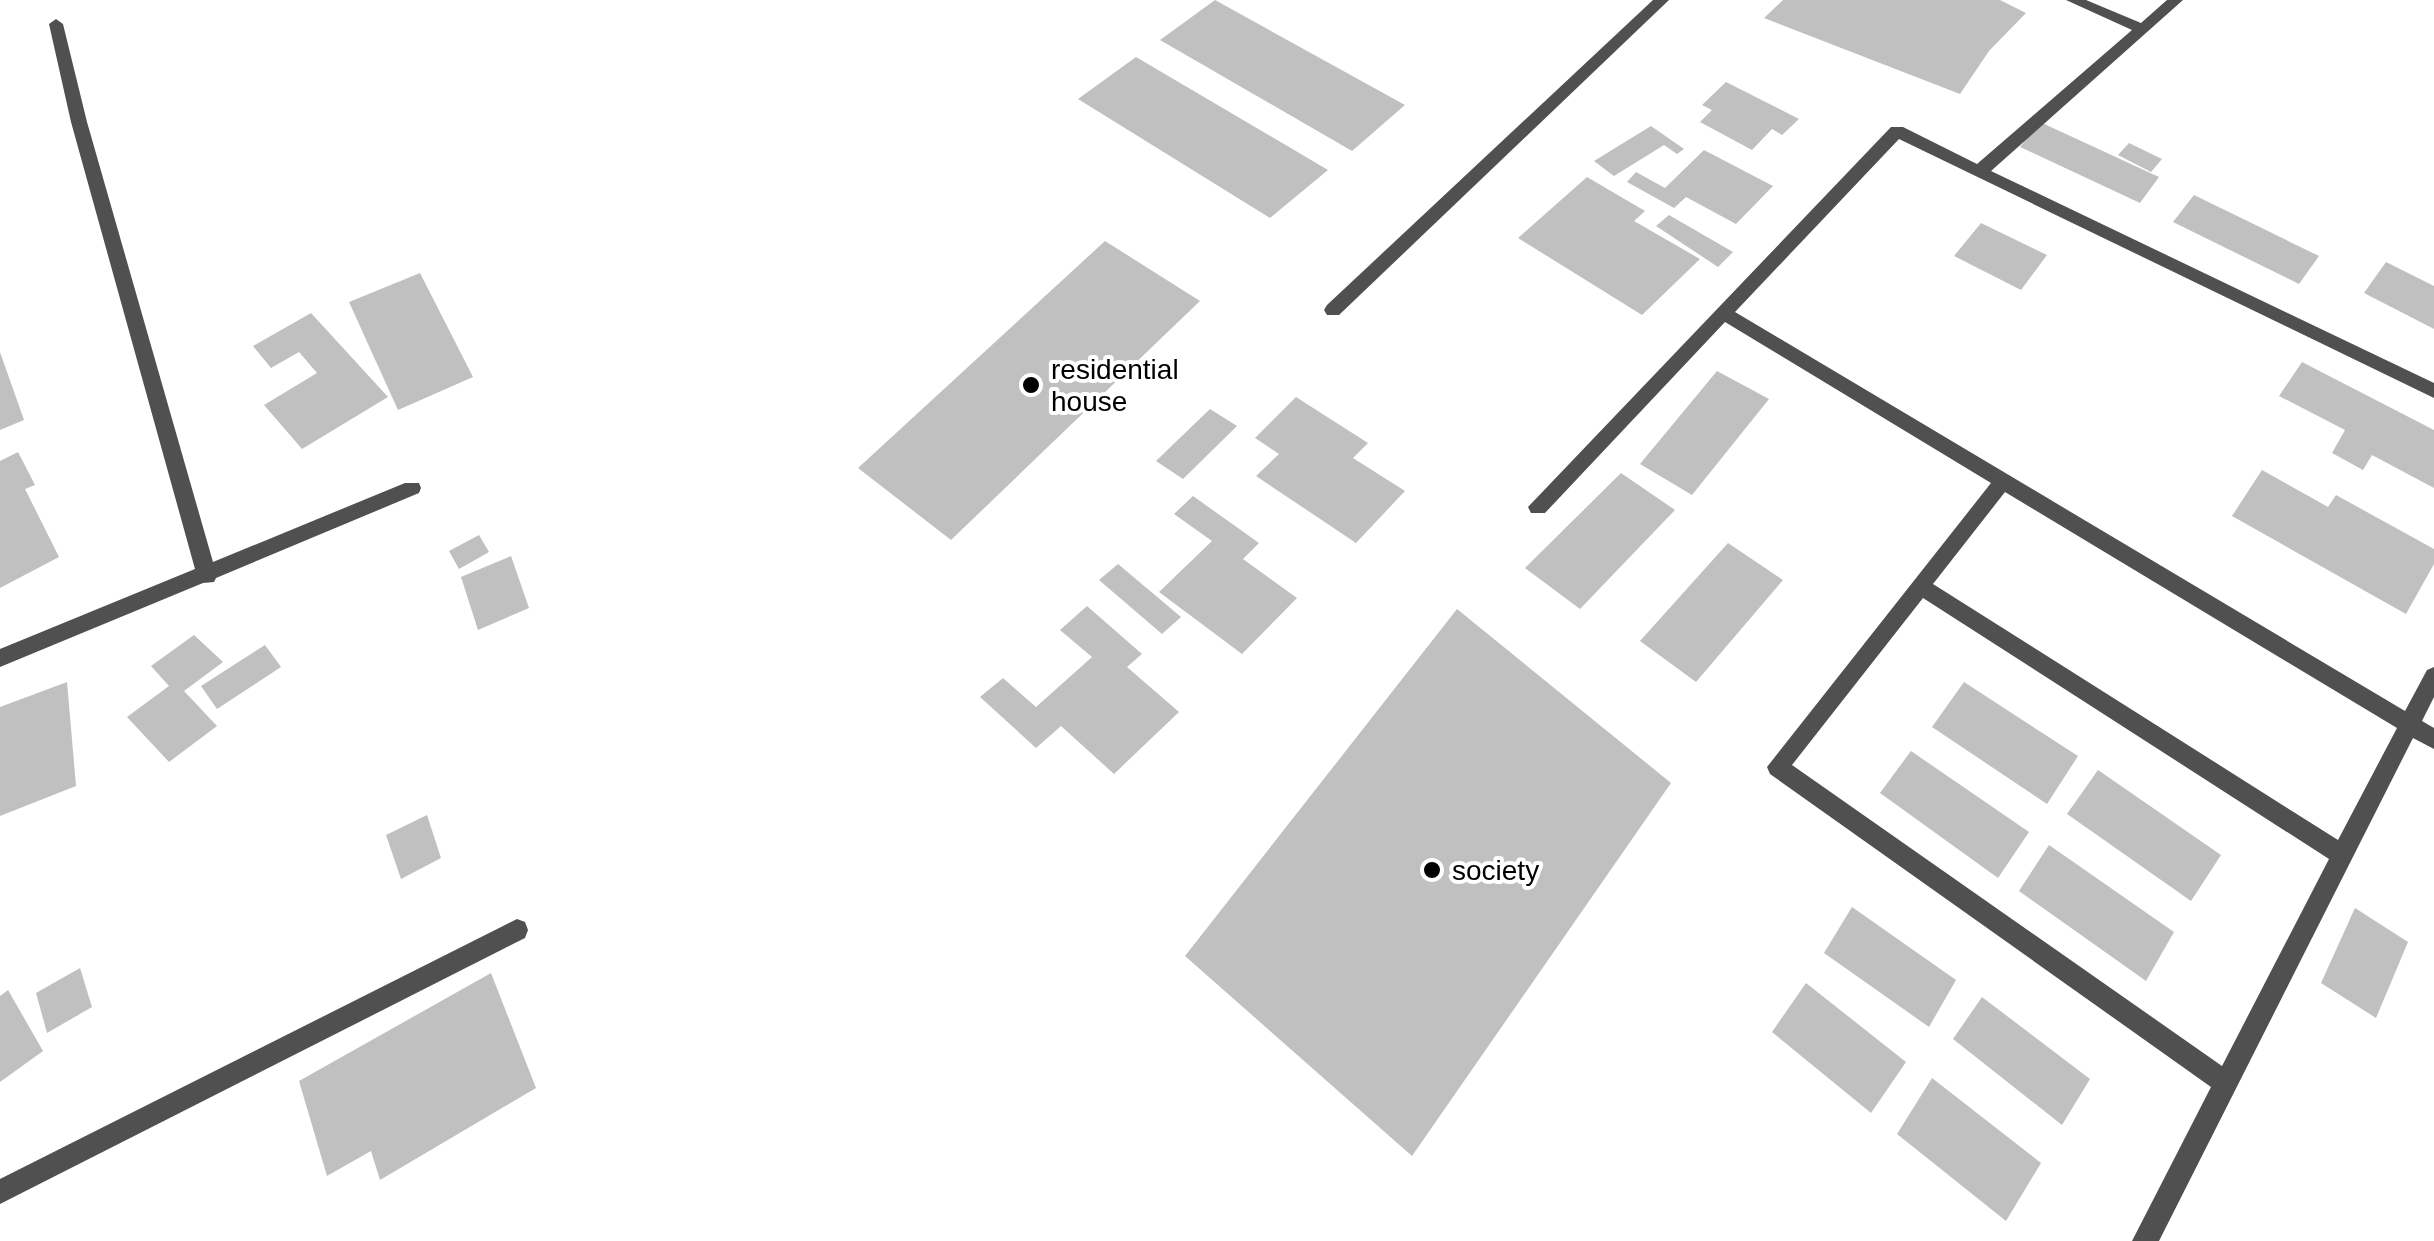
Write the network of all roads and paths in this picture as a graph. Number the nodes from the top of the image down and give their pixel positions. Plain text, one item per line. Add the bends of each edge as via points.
1 (1662, 0) edge
2 (2074, 0) edge
3 (2176, 0) edge
4 (56, 24) dead end
5 (2142, 29) junction
6 (1979, 172) junction
7 (1333, 310) dead end
8 (1723, 313) junction
9 (2434, 392) edge
10 (2002, 482) junction
11 (412, 488) dead end
12 (1538, 507) dead end
13 (207, 576) junction
14 (1920, 586) junction
15 (0, 658) edge
16 (2434, 676) edge
17 (2409, 724) junction
18 (2434, 739) edge
19 (2342, 854) junction
20 (517, 930) dead end
21 (2225, 1083) junction
22 (0, 1192) edge
23 (2144, 1241) edge

1 - 7 street
2 - 5 street
3 - 5 street
4 - 13 street
5 - 6 street
6 - 8 street via 1897,131
6 - 9 street
8 - 10 street
8 - 12 street
10 - 14 street
10 - 17 street
11 - 13 street
13 - 15 street
14 - 19 street
14 - 21 street via 1778,767
16 - 17 street
17 - 18 street
17 - 19 street
19 - 21 street
20 - 22 street
21 - 23 street

